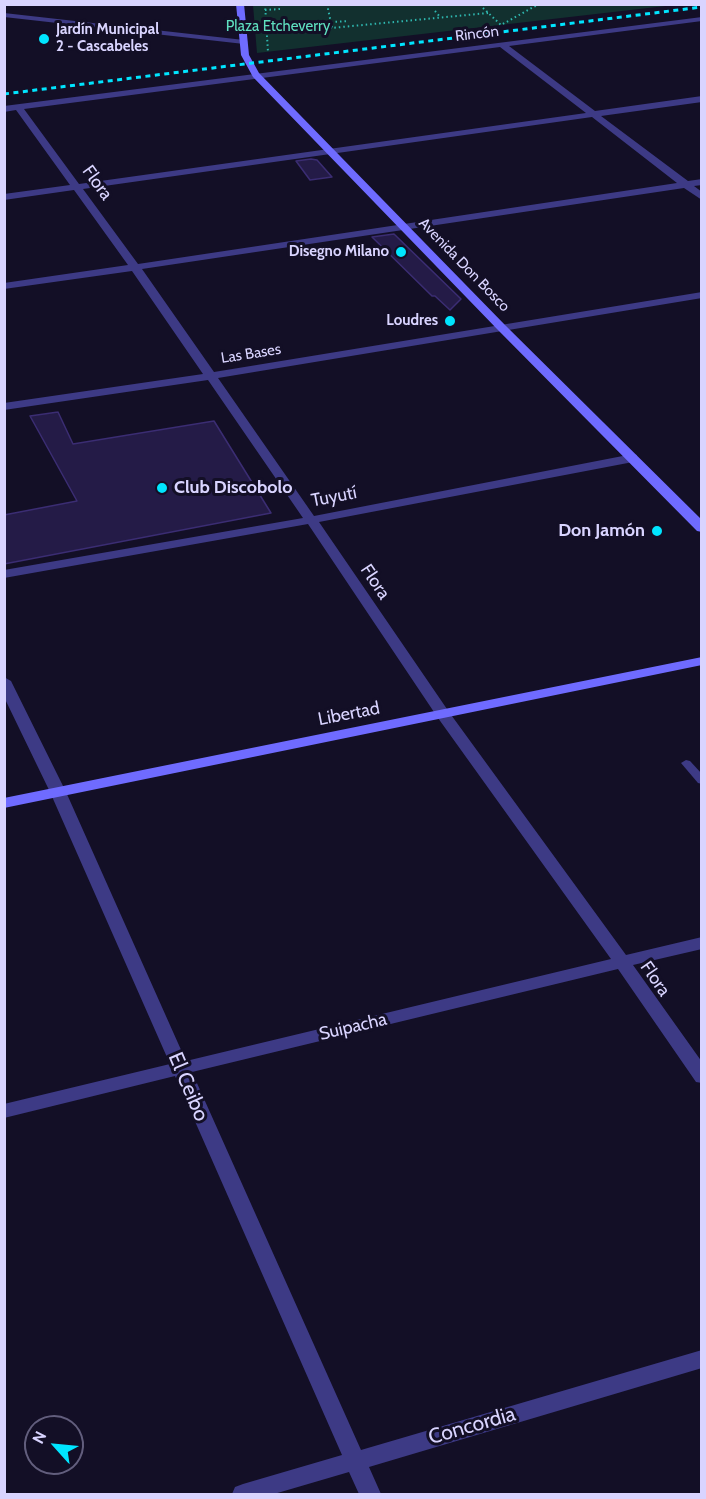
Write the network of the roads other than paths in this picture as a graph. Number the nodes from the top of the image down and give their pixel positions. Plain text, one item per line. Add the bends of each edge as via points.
1 (240, 4) edge
2 (4, 15) edge
3 (701, 19) edge
4 (244, 42) junction
5 (501, 44) junction
6 (256, 75) junction
7 (702, 99) edge
8 (11, 108) edge
9 (593, 114) junction
10 (330, 151) junction
11 (702, 182) edge
12 (685, 184) junction
13 (78, 187) junction
14 (4, 197) edge
15 (702, 197) edge
16 (406, 228) junction
17 (135, 267) junction
18 (4, 286) edge
19 (702, 295) edge
20 (501, 327) junction
21 (210, 376) junction
22 (4, 407) edge
23 (633, 458) junction
24 (312, 520) junction
25 (700, 524) edge
26 (4, 574) edge
27 (702, 661) edge
28 (4, 681) edge
29 (443, 715) junction
30 (686, 763) dead end
31 (702, 782) edge
32 (58, 792) junction
33 (4, 803) edge
34 (702, 943) edge
35 (622, 962) junction
36 (179, 1069) junction
37 (702, 1077) edge
38 (4, 1111) edge
39 (702, 1359) edge
40 (356, 1460) junction
41 (243, 1494) edge
42 (370, 1494) edge

1 - 4 main road, Avenida Don Bosco
2 - 4 street
3 - 5 street, Rincón
4 - 6 main road, Avenida Don Bosco via 248,64
5 - 6 street, Rincón
5 - 9 street
6 - 8 street, Rincón
6 - 10 main road, Avenida Don Bosco
7 - 9 street
8 - 13 street, Flora
9 - 10 street
9 - 12 street
10 - 13 street
10 - 16 main road, Avenida Don Bosco
11 - 12 street
12 - 15 street
12 - 16 street
13 - 14 street
13 - 17 street, Flora
16 - 17 street
16 - 20 main road, Avenida Don Bosco
17 - 18 street
17 - 21 street, Flora
19 - 20 street, Las Bases
20 - 21 street, Las Bases
20 - 23 main road, Avenida Don Bosco
21 - 22 street, Las Bases
21 - 24 street, Flora
23 - 24 street, Tuyutí
23 - 25 main road, Avenida Don Bosco
24 - 26 street, Tuyutí
24 - 29 street, Flora
27 - 29 main road, Libertad
28 - 32 street, El Ceibo
29 - 32 main road, Libertad
29 - 35 street, Flora
30 - 31 lane
32 - 33 main road, Libertad
32 - 36 street, El Ceibo
34 - 35 street, Suipacha
35 - 36 street, Suipacha
35 - 37 street, Flora
36 - 38 street, Suipacha
36 - 40 street, El Ceibo
39 - 40 street, Concordia
40 - 41 street, Concordia
40 - 42 street, El Ceibo

